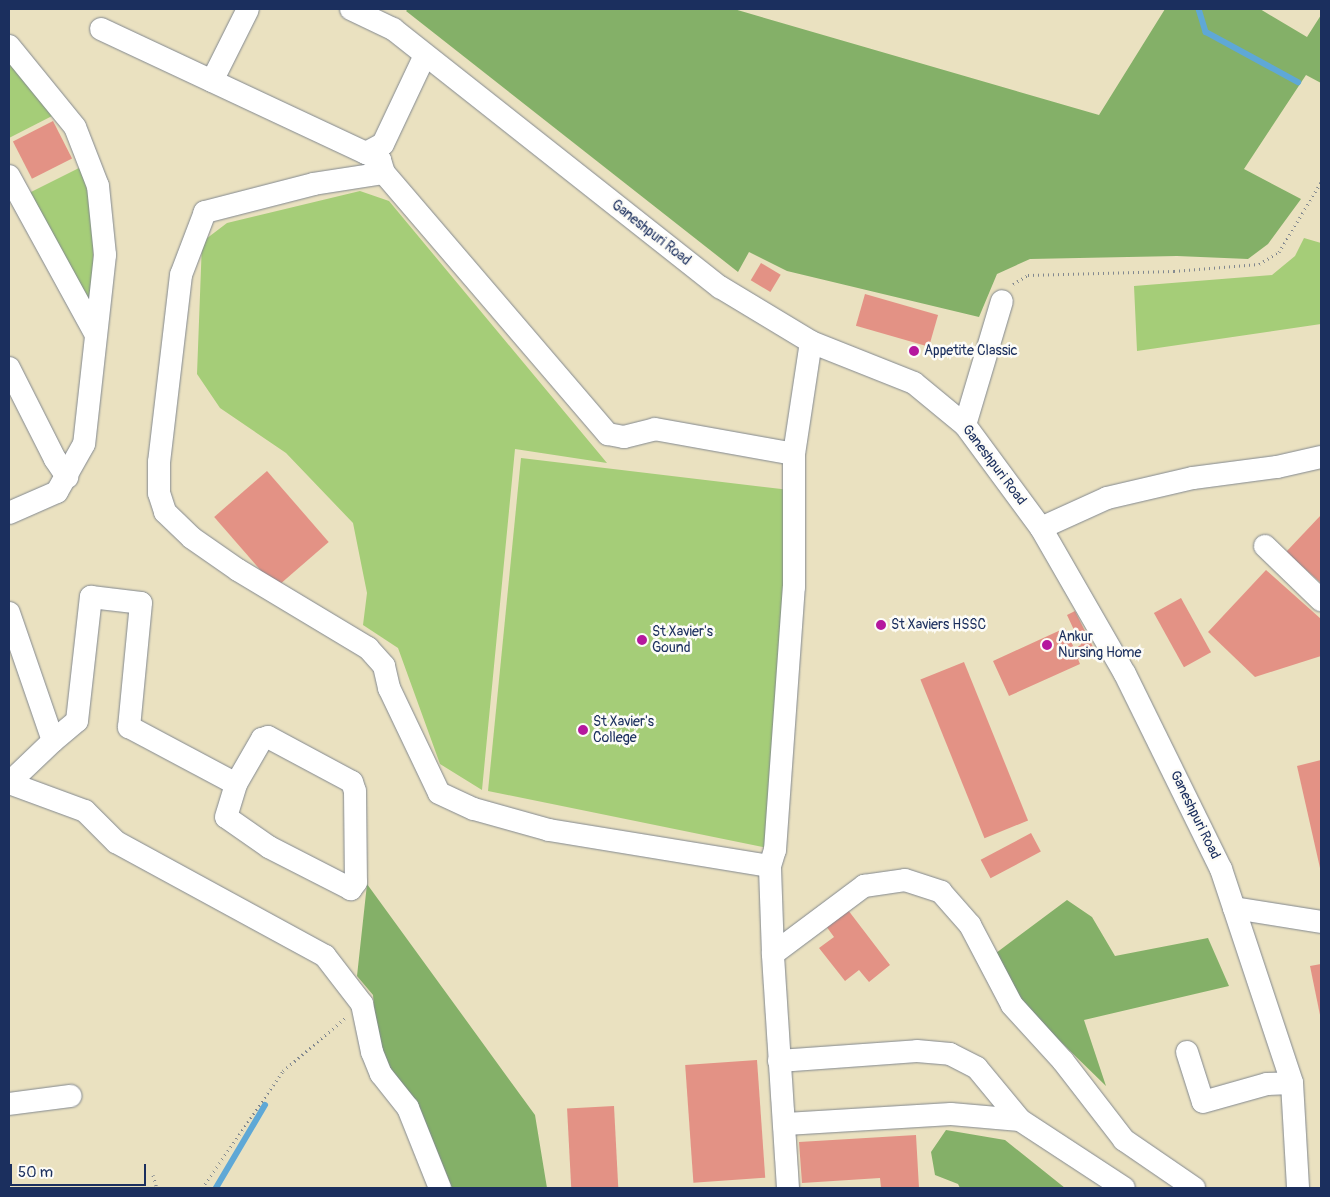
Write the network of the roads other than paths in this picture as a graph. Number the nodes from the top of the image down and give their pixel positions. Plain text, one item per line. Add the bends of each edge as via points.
1 (248, 9) edge
2 (351, 9) edge
3 (101, 29) dead end
4 (9, 46) edge
5 (425, 55) junction
6 (212, 81) junction
7 (366, 153) junction
8 (384, 173) junction
9 (9, 176) edge
10 (1002, 301) road end
11 (95, 333) junction
12 (811, 342) junction
13 (9, 368) edge
14 (965, 425) junction
15 (794, 454) junction
16 (1321, 457) edge
17 (67, 478) junction
18 (9, 513) edge
19 (1041, 528) junction
20 (1266, 546) dead end
21 (1321, 600) edge
22 (9, 613) edge
23 (53, 741) junction
24 (9, 783) edge
25 (236, 784) junction
26 (770, 866) junction
27 (1234, 908) junction
28 (1321, 922) edge
29 (772, 954) junction
30 (1187, 1052) dead end
31 (779, 1061) junction
32 (1292, 1083) junction
33 (70, 1096) dead end
34 (9, 1104) edge
35 (1020, 1120) junction
36 (786, 1124) junction
37 (440, 1188) edge
38 (788, 1188) edge
39 (1124, 1188) edge
40 (1194, 1188) edge
41 (1298, 1188) edge

1 - 6 street
2 - 5 street, Ganeshpuri Road via 393,29
3 - 6 street
4 - 11 street via 75,127 98,186 105,255
5 - 7 street via 383,144
5 - 12 street, Ganeshpuri Road via 720,287
6 - 7 street
7 - 8 street via 380,160
8 - 15 street via 608,434 624,437 656,429
8 - 26 street via 314,184 205,212 181,274 159,462 159,493 166,512 192,538 238,570 368,648 384,666 388,688 439,793 474,809 549,830
9 - 11 street
10 - 14 street
11 - 17 street via 84,444
12 - 14 street, Ganeshpuri Road via 914,383
12 - 15 street
13 - 17 street via 54,459
14 - 19 street, Ganeshpuri Road
15 - 26 street via 794,586 775,850
16 - 19 street via 1277,467 1193,478 1107,498
17 - 18 street via 57,492
19 - 27 street, Ganeshpuri Road via 1125,674 1221,869
20 - 21 street
22 - 23 street
23 - 24 street
23 - 25 street via 76,721 90,597 142,602 129,727
24 - 37 street via 85,811 116,842 325,956 362,1004 372,1052 382,1074 408,1108
25 - 25 street via 266,737 349,778 356,791 354,887 347,889 338,885 268,847 229,820 226,808
26 - 29 street
27 - 28 street
27 - 32 street, Ganeshpuri Road
29 - 31 street
29 - 40 street via 864,886 905,880 941,892 970,925 1012,1005 1064,1061 1124,1140
30 - 32 street via 1202,1102 1267,1084
31 - 35 street via 917,1051 950,1054 976,1068
31 - 36 street
32 - 41 street, Ganeshpuri Road
33 - 34 street
35 - 36 street via 951,1114
35 - 39 street
36 - 38 street

